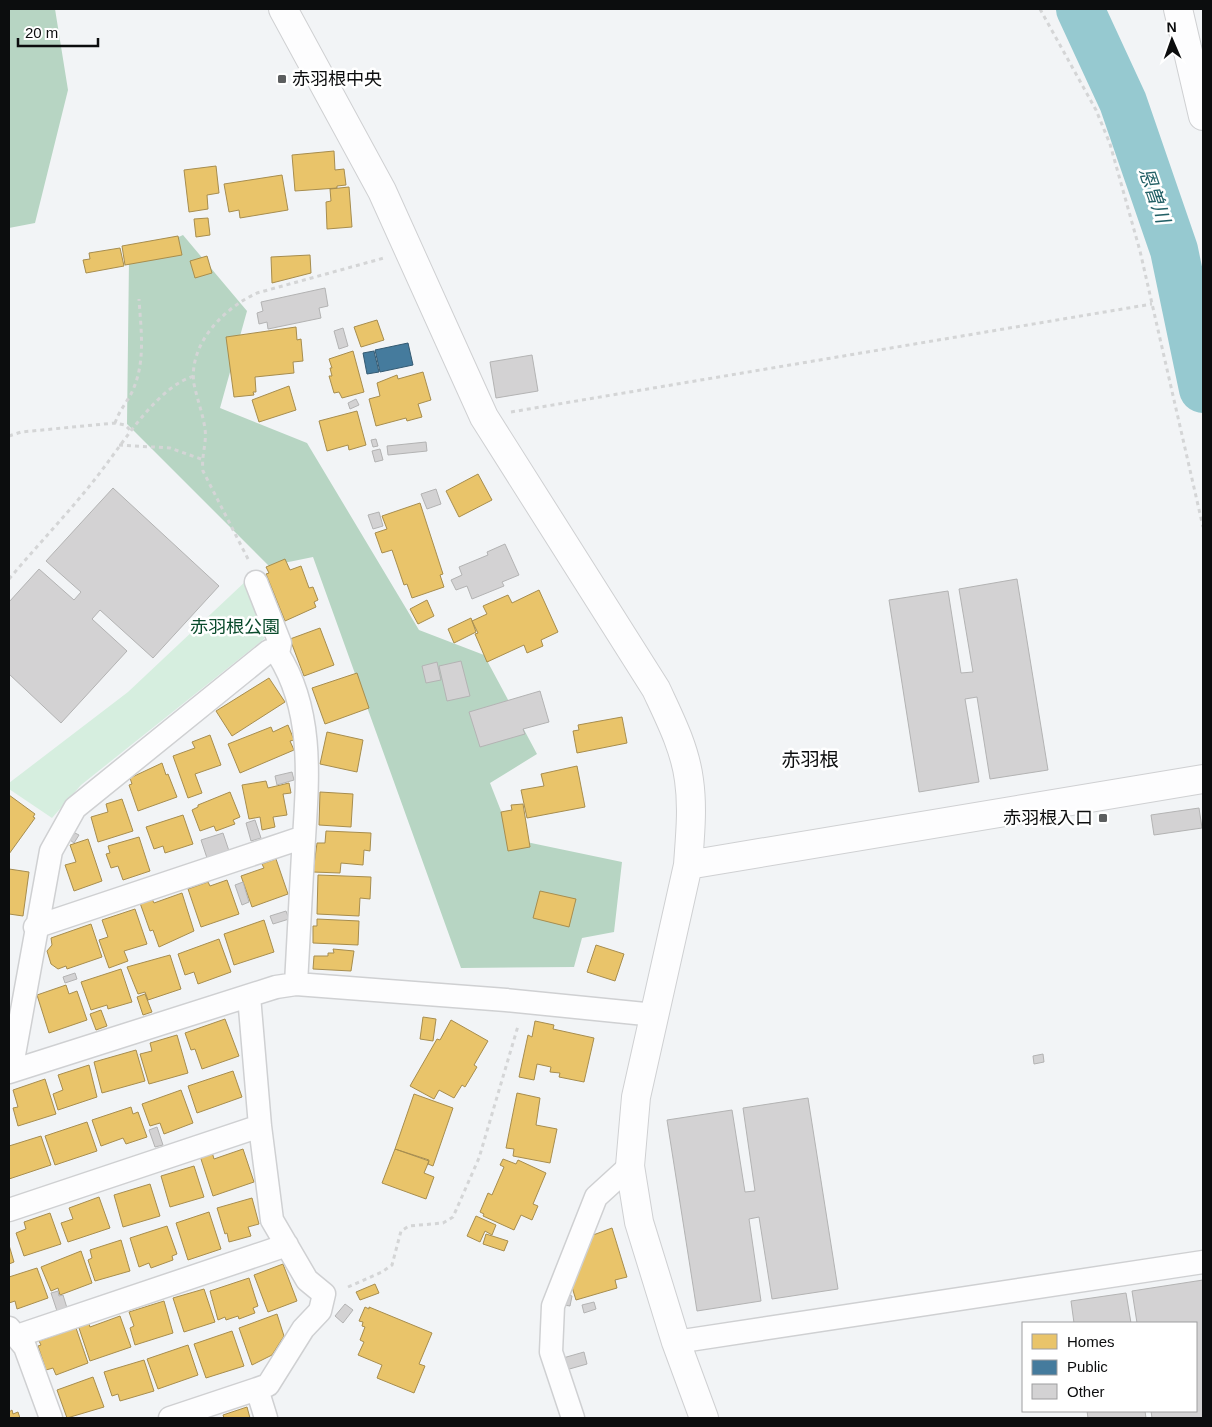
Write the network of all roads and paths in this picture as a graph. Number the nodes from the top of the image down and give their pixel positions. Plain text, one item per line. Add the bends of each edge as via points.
1 (283, 9) edge
2 (1040, 9) edge
3 (1178, 9) edge
4 (1203, 116) edge
5 (409, 252) junction
6 (139, 299) dead end
7 (1152, 304) junction
8 (194, 376) junction
9 (484, 417) junction
10 (115, 422) junction
11 (130, 430) junction
12 (9, 436) edge
13 (118, 445) junction
14 (201, 459) junction
15 (1203, 527) edge
16 (9, 579) edge
17 (256, 582) joint
18 (278, 654) junction
19 (1203, 779) edge
20 (304, 837) junction
21 (688, 865) junction
22 (35, 928) junction
23 (296, 984) junction
24 (250, 996) junction
25 (526, 1002) junction
26 (655, 1015) junction
27 (10, 1071) edge
28 (260, 1126) junction
29 (630, 1166) junction
30 (9, 1210) edge
31 (287, 1244) junction
32 (1203, 1262) edge
33 (324, 1294) junction
34 (13, 1332) edge
35 (676, 1342) junction
36 (257, 1389) junction
37 (51, 1418) edge
38 (170, 1418) edge
39 (266, 1418) edge
40 (573, 1418) edge
41 (704, 1418) edge

1 - 5 street via 382,191
2 - 7 path via 1096,110 1110,144
3 - 4 street
5 - 8 path via 244,299 222,314 208,334 195,358
5 - 9 street
6 - 10 path via 140,368 132,392
7 - 9 path
7 - 15 path
8 - 11 path via 162,398
8 - 14 path via 206,432
9 - 21 street via 656,689 675,730 689,778 691,826
10 - 11 path
10 - 12 path
11 - 13 path
13 - 14 path via 170,448
13 - 16 path via 109,462
14 - 17 path via 203,471 246,557 253,563
17 - 18 street via 280,643
18 - 20 street via 289,671 301,704 307,744
18 - 22 street via 269,651 75,808 51,851
19 - 21 street
20 - 22 street
20 - 23 street
21 - 26 street
22 - 27 street
23 - 24 street
23 - 25 street
24 - 27 street
24 - 28 street
25 - 26 street
25 - 33 path via 479,1158 453,1216 443,1223 409,1226 401,1231 392,1265 382,1272
26 - 29 street via 636,1097
28 - 30 street
28 - 31 street via 272,1220
29 - 35 street via 639,1222
29 - 40 street via 596,1197 553,1306 551,1352
31 - 33 street via 307,1280
31 - 34 street
32 - 35 street
33 - 36 street via 320,1311 303,1329 268,1386
34 - 37 street via 24,1347
35 - 41 street
36 - 38 street
36 - 39 street

